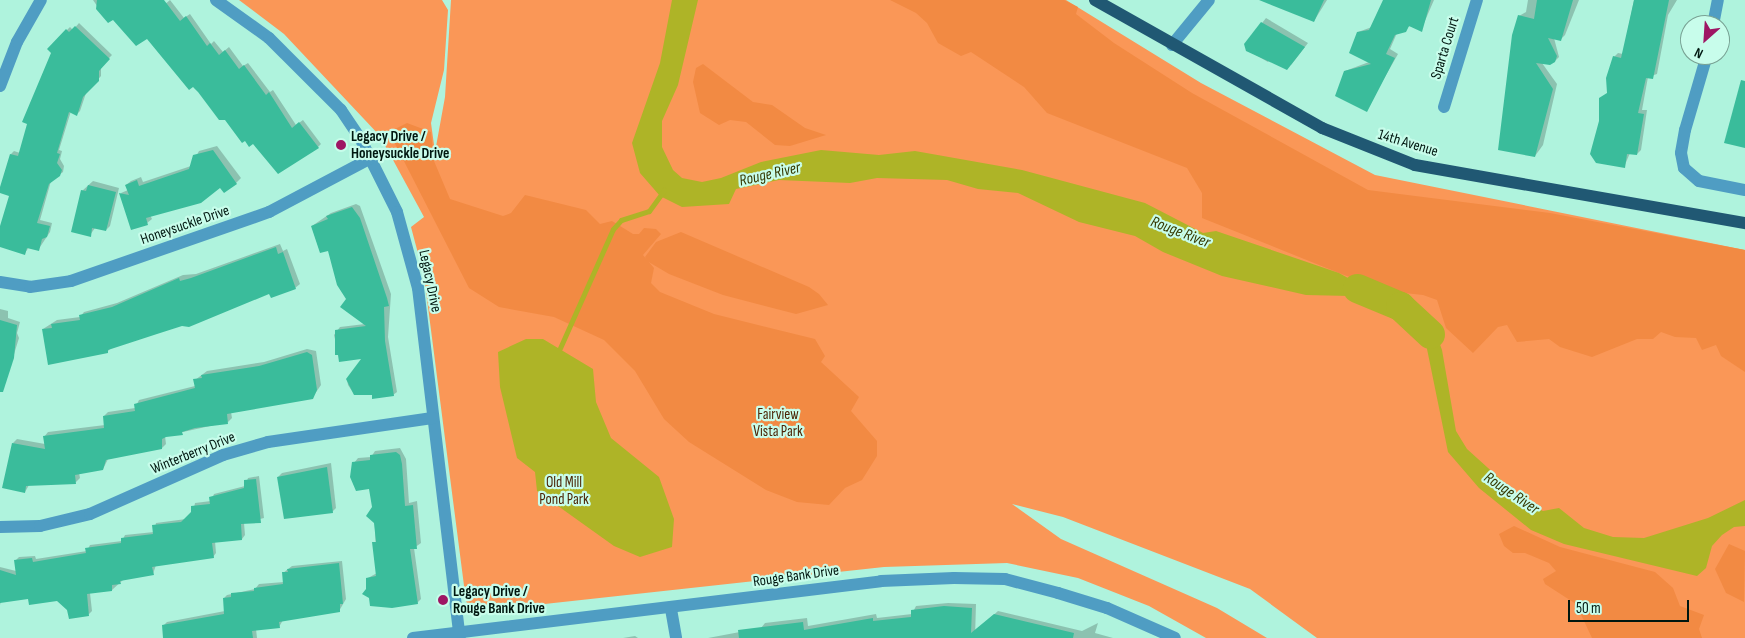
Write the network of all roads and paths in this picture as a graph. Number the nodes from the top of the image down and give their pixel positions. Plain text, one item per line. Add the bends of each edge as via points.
1 (41, 0) edge
2 (216, 0) edge
3 (1095, 0) edge
4 (1208, 0) edge
5 (1477, 0) edge
6 (1718, 0) edge
7 (1715, 15) edge
8 (1172, 45) junction
9 (1704, 65) edge
10 (0, 86) edge
11 (1444, 106) dead end
12 (371, 158) junction
13 (1745, 190) edge
14 (1745, 224) edge
15 (0, 282) edge
16 (432, 418) junction
17 (0, 527) edge
18 (671, 609) junction
19 (459, 635) edge
20 (413, 638) edge
21 (676, 638) edge
22 (1175, 638) edge

1 - 10 street via 17,42
2 - 12 street, Legacy Drive via 269,38 308,74 341,110
3 - 8 main road, 14th Avenue
4 - 8 street
5 - 11 street, Sparta Court
6 - 7 street
8 - 14 main road, 14th Avenue via 1322,128 1415,165
9 - 13 street via 1684,130 1681,153 1684,168 1699,181
12 - 15 street, Honeysuckle Drive via 269,212 71,281 30,287
12 - 16 street, Legacy Drive via 397,212 418,288
16 - 17 street, Winterberry Drive via 268,442 223,455 90,514 40,526
16 - 19 street, Legacy Drive
18 - 19 street, Rouge Bank Drive
18 - 21 street
18 - 22 street, Rouge Bank Drive via 881,581 1005,579 1107,608
19 - 20 street, Rouge Bank Drive

